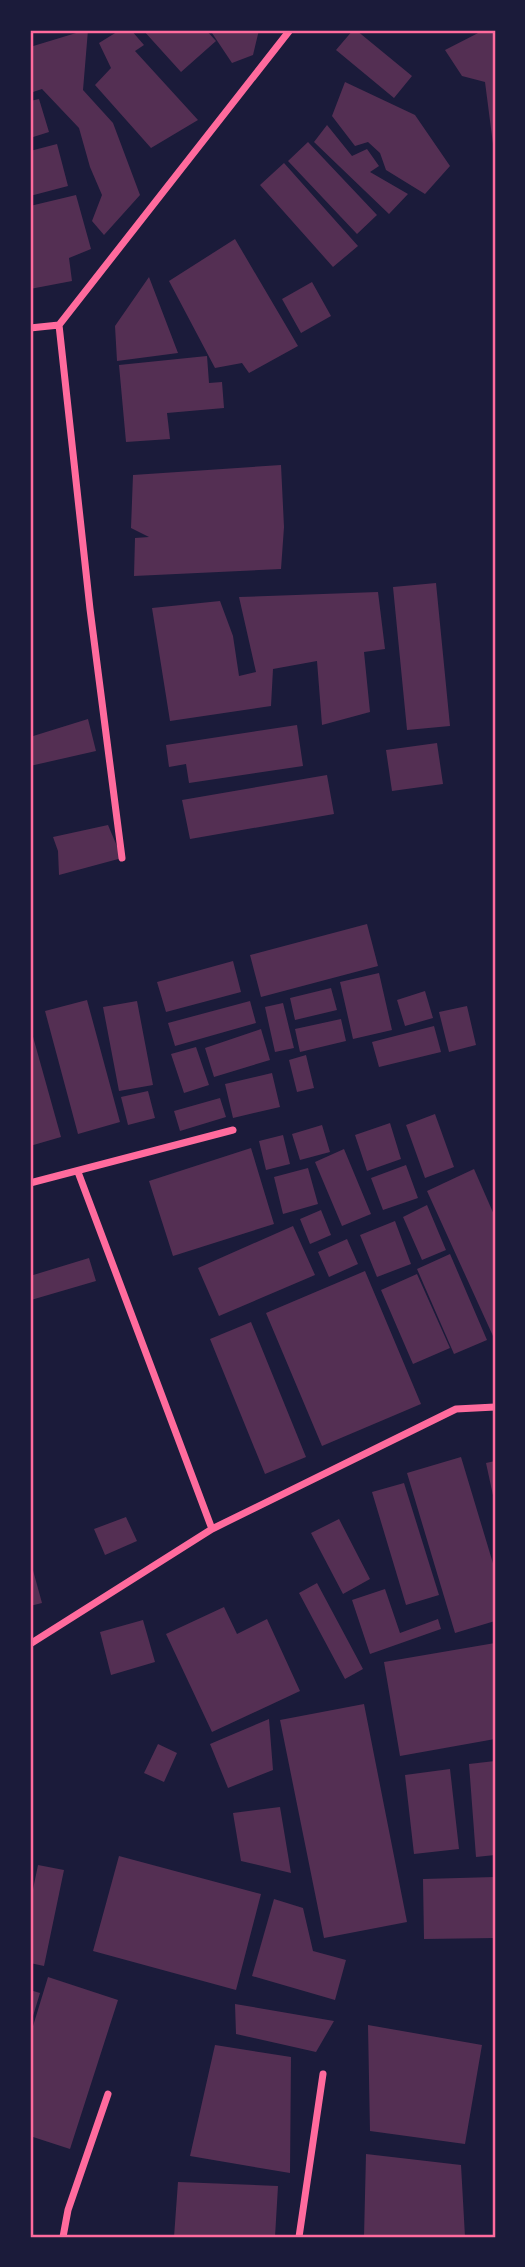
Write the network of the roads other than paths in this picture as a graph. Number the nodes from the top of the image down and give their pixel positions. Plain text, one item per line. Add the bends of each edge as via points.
1 (290, 30) edge
2 (59, 325) junction
3 (30, 328) edge
4 (122, 858) dead end
5 (233, 1130) dead end
6 (78, 1172) junction
7 (30, 1183) edge
8 (495, 1408) edge
9 (212, 1529) junction
10 (30, 1644) edge
11 (323, 2074) dead end
12 (108, 2094) dead end
13 (63, 2237) edge
14 (299, 2237) edge

1 - 2 street
2 - 3 street
2 - 4 street
5 - 6 street
6 - 7 street
6 - 9 street
8 - 9 street via 456,1409
9 - 10 street
11 - 14 street
12 - 13 street

